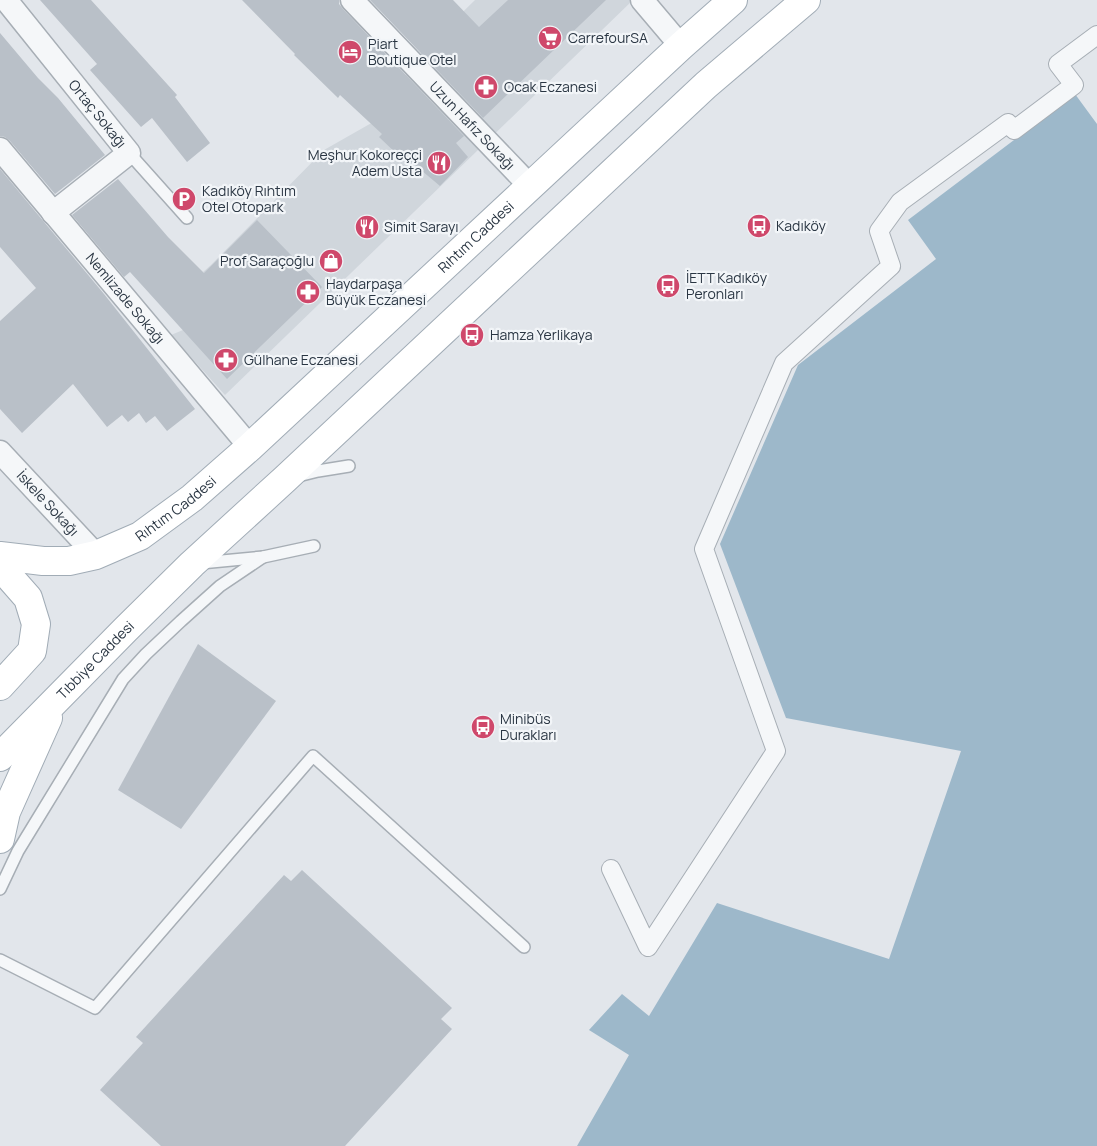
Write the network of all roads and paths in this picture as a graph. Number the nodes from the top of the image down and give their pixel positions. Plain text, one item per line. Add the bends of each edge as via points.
1 (6, 0) edge
2 (352, 0) edge
3 (642, 0) edge
4 (732, 0) edge
5 (806, 0) edge
6 (1097, 35) edge
7 (681, 46) junction
8 (0, 149) edge
9 (129, 152) junction
10 (530, 186) junction
11 (53, 213) junction
12 (187, 218) dead end
13 (250, 447) junction
14 (0, 452) edge
15 (350, 466) dead end
16 (285, 479) junction
17 (314, 546) dead end
18 (96, 555) junction
19 (0, 556) edge
20 (263, 557) junction
21 (192, 564) junction
22 (0, 570) edge
23 (0, 686) edge
24 (55, 702) junction
25 (0, 757) edge
26 (0, 839) edge
27 (611, 868) dead end
28 (0, 889) edge
29 (524, 947) dead end
30 (0, 960) edge

1 - 9 street, Ortaç Sokağı
2 - 10 street, Uzun Hafız Sokağı
3 - 7 street
4 - 7 main road, Rıhtım Caddesi
5 - 16 main road via 706,85
6 - 27 street via 1058,64 1074,85 1014,130 1008,123 900,202 879,231 891,266 784,363 704,549 776,751 648,947
7 - 10 main road, Rıhtım Caddesi
8 - 11 street, Nemlizade Sokağı
9 - 11 street, Ortaç Sokağı
9 - 12 lane
10 - 13 main road, Rıhtım Caddesi
11 - 13 street, Nemlizade Sokağı
13 - 18 main road, Rıhtım Caddesi via 192,498 140,536
14 - 18 street, İskele Sokağı
15 - 16 lane
16 - 21 main road
17 - 20 lane
18 - 19 main road, Rıhtım Caddesi via 69,561
20 - 21 lane
20 - 28 lane via 214,592 123,679 18,851
21 - 24 main road, Tıbbiye Caddesi
22 - 23 main road via 28,598 36,624 32,651
24 - 25 main road, Tıbbiye Caddesi
24 - 26 main road via 6,812
29 - 30 lane via 313,756 95,1008

